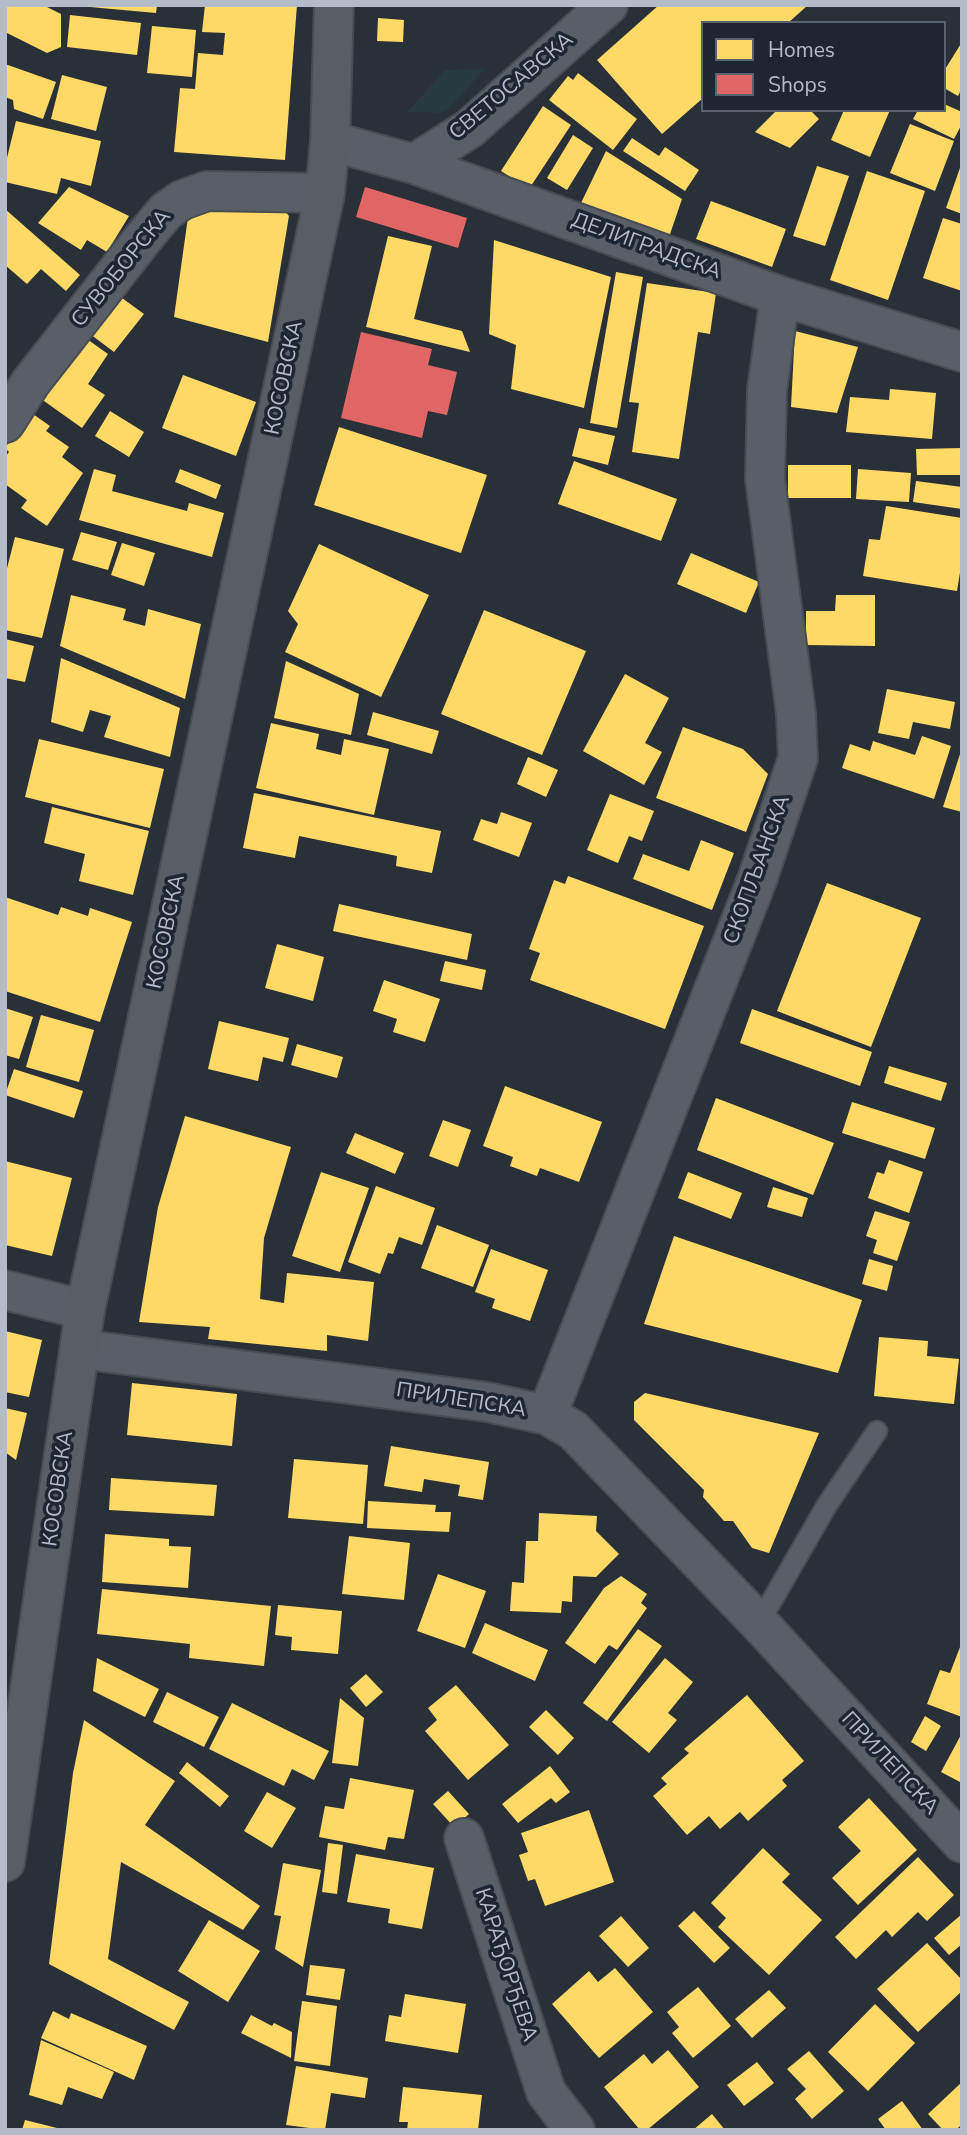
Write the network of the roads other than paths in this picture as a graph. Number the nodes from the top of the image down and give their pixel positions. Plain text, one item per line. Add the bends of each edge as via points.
1 (334, 5) edge
2 (608, 5) edge
3 (330, 141) junction
4 (414, 164) junction
5 (325, 193) junction
6 (780, 296) junction
7 (962, 352) edge
8 (5, 423) edge
9 (5, 1290) edge
10 (85, 1310) junction
11 (80, 1349) junction
12 (547, 1415) junction
13 (877, 1431) dead end
14 (759, 1623) junction
15 (464, 1838) dead end
16 (962, 1843) edge
17 (5, 1862) edge
18 (546, 2092) junction
19 (540, 2130) edge
20 (575, 2130) edge

1 - 3 main road, КОСОВСКА
2 - 4 street, СВЕТОСАВСКА via 469,129
3 - 4 street, ДЕЛИГРАДСКА
3 - 5 main road, КОСОВСКА
4 - 6 street, ДЕЛИГРАДСКА
5 - 8 street, СУВОБОРСКА via 207,191 166,211
5 - 10 main road, КОСОВСКА
6 - 7 street, ДЕЛИГРАДСКА
6 - 12 street, СКОПЉАНСКА via 767,390 765,480 798,758 757,880
9 - 10 street
10 - 11 main road, КОСОВСКА
11 - 12 street, ПРИЛЕПСКА via 487,1402
11 - 17 main road, КОСОВСКА
12 - 14 street, ПРИЛЕПСКА via 573,1430
13 - 14 lane via 827,1505
14 - 16 street, ПРИЛЕПСКА
15 - 18 street, КАРАЂОРЂЕВА
18 - 19 street, КАРАЂОРЂЕВА
18 - 20 street, КАРАЂОРЂЕВА

